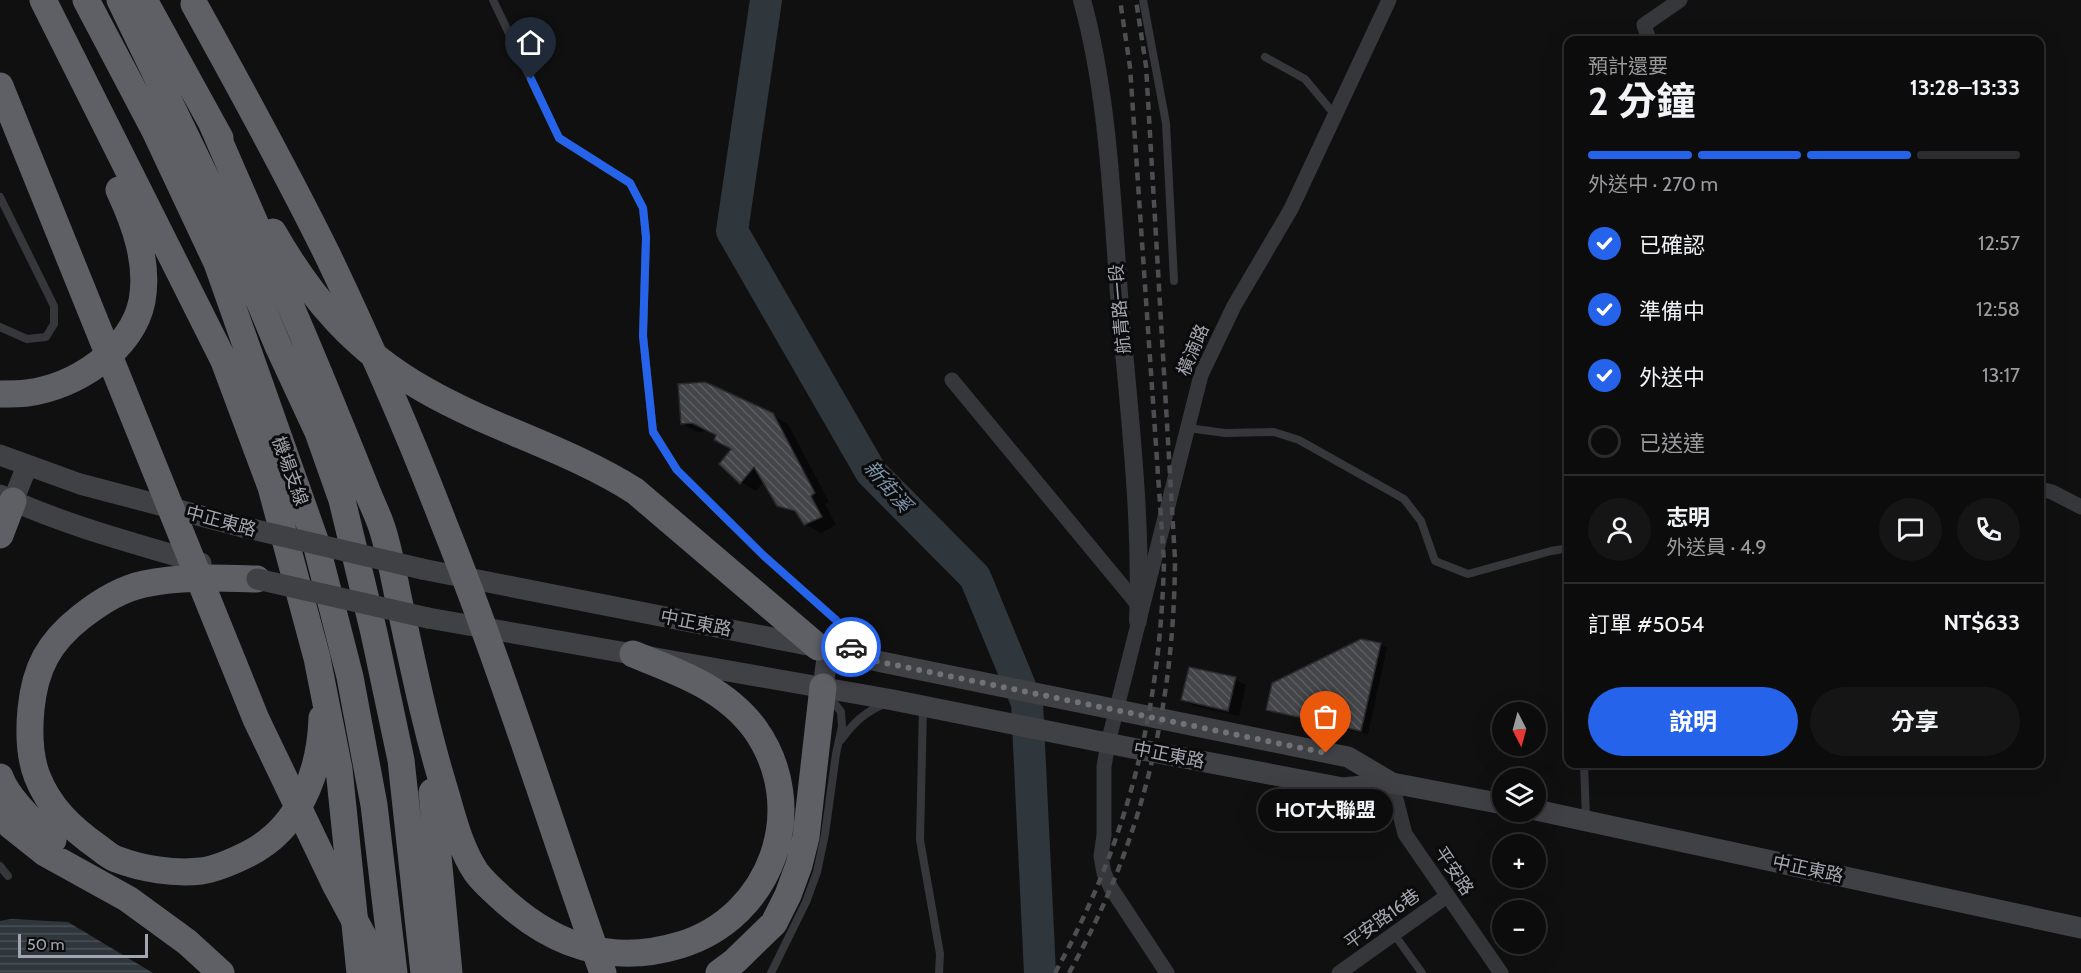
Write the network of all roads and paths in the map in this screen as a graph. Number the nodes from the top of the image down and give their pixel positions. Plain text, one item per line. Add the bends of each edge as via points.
1 (35, 0) edge
2 (43, 0) edge
3 (86, 0) edge
4 (120, 0) edge
5 (144, 0) edge
6 (493, 0) edge
7 (1082, 0) edge
8 (1143, 0) edge
9 (1389, 0) edge
10 (1680, 0) edge
11 (193, 2) edge
12 (1648, 36) edge
13 (1265, 57) dead end
14 (0, 86) edge
15 (1335, 115) junction
16 (212, 124) junction
17 (0, 197) edge
18 (1174, 281) dead end
19 (0, 327) edge
20 (952, 380) dead end
21 (0, 394) edge
22 (1188, 428) junction
23 (0, 454) edge
24 (27, 466) junction
25 (2044, 490) edge
26 (7, 498) edge
27 (2081, 507) edge
28 (0, 535) edge
29 (1564, 549) edge
30 (257, 579) junction
31 (1139, 613) junction
32 (823, 649) junction
33 (633, 654) junction
34 (856, 657) junction
35 (323, 687) junction
36 (823, 687) junction
37 (893, 700) junction
38 (422, 704) junction
39 (923, 706) junction
40 (1116, 709) junction
41 (840, 741) junction
42 (1108, 743) junction
43 (1584, 768) edge
44 (0, 777) edge
45 (1392, 783) junction
46 (1492, 802) edge
47 (1546, 812) edge
48 (0, 813) edge
49 (1586, 819) junction
50 (0, 866) edge
51 (8, 876) dead end
52 (104, 886) junction
53 (1447, 896) junction
54 (2081, 928) edge
55 (1394, 934) junction
56 (221, 973) edge
57 (360, 973) edge
58 (383, 973) edge
59 (394, 973) edge
60 (424, 973) edge
61 (449, 973) edge
62 (603, 973) edge
63 (718, 973) edge
64 (771, 973) edge
65 (939, 973) edge
66 (1167, 973) edge
67 (1339, 973) edge
68 (1422, 973) edge
69 (1501, 973) edge

1 - 21 highway via 44,29 132,218 143,261 142,301 119,345 98,365 65,383 28,393
2 - 35 highway via 224,361 271,487
3 - 59 highway, 機場支線 via 155,131 217,263 315,540 350,677 372,793
4 - 60 highway via 220,207 318,432 342,500 400,760
5 - 16 highway
6 - 34 lane via 559,138 630,183 643,208 643,336 653,432 677,470 836,620
7 - 31 street, 航青路一段 via 1100,88 1112,202 1139,537
8 - 18 lane via 1166,123
9 - 15 street, 橫湳路
10 - 12 street via 1644,25
11 - 62 highway, bridge via 323,247 392,397 497,663
13 - 15 lane via 1305,79
14 - 58 highway, bridge via 256,719 335,884
15 - 22 street, 橫湳路 via 1291,209 1233,306 1201,375
16 - 32 highway via 281,247 314,295 356,342 426,391 576,458 635,490
16 - 38 highway via 382,529
17 - 19 lane via 54,306 54,324 46,338 27,339
20 - 31 street
22 - 29 lane via 1226,433 1274,432 1299,440 1404,499 1421,521 1435,561 1468,574
22 - 31 street, 橫湳路
23 - 24 main road, 中正東路
24 - 26 main road
24 - 32 main road, 中正東路, bridge via 243,527 422,569
25 - 27 street
26 - 28 highway
26 - 30 main road, 中正東路 via 102,534
30 - 33 main road, 中正東路, bridge via 428,618
30 - 35 highway via 185,578 143,584 103,599 49,646 33,687 29,733 37,775 57,812 114,859 154,870 202,871 235,861 273,837 292,818 308,790 321,732
31 - 40 street, 橫湳路
32 - 34 main road, 中正東路
32 - 36 main road
33 - 36 main road, 中正東路
33 - 38 highway via 688,676 739,711 774,763 781,797 780,833 772,861 753,895 735,915 698,939 667,949 626,953 582,948 524,918 496,893 476,872 457,833
34 - 40 main road, 中正東路
35 - 57 highway via 339,769
36 - 37 main road, 中正東路
36 - 41 lane via 841,712
36 - 63 highway via 806,837 792,885 774,923
37 - 39 main road, 中正東路
37 - 41 lane via 868,711
38 - 61 highway
39 - 42 main road, 中正東路
39 - 65 lane via 920,840
40 - 42 street, 橫湳路
40 - 45 main road, 中正東路 via 1348,758
41 - 64 lane via 817,872
42 - 45 main road, 中正東路 via 1343,788
42 - 66 street, 橫湳路 via 1101,856 1104,873
43 - 49 lane
44 - 52 highway via 3,786 40,829
45 - 46 main road, 中正東路
45 - 53 street, 平安路 via 1405,834
47 - 49 main road, 中正東路
48 - 52 highway via 45,853
49 - 54 main road, 中正東路
50 - 51 lane
52 - 56 highway via 187,942
53 - 55 street, 平安路16巷
53 - 69 street, 平安路
55 - 67 street, 平安路16巷
55 - 68 lane

